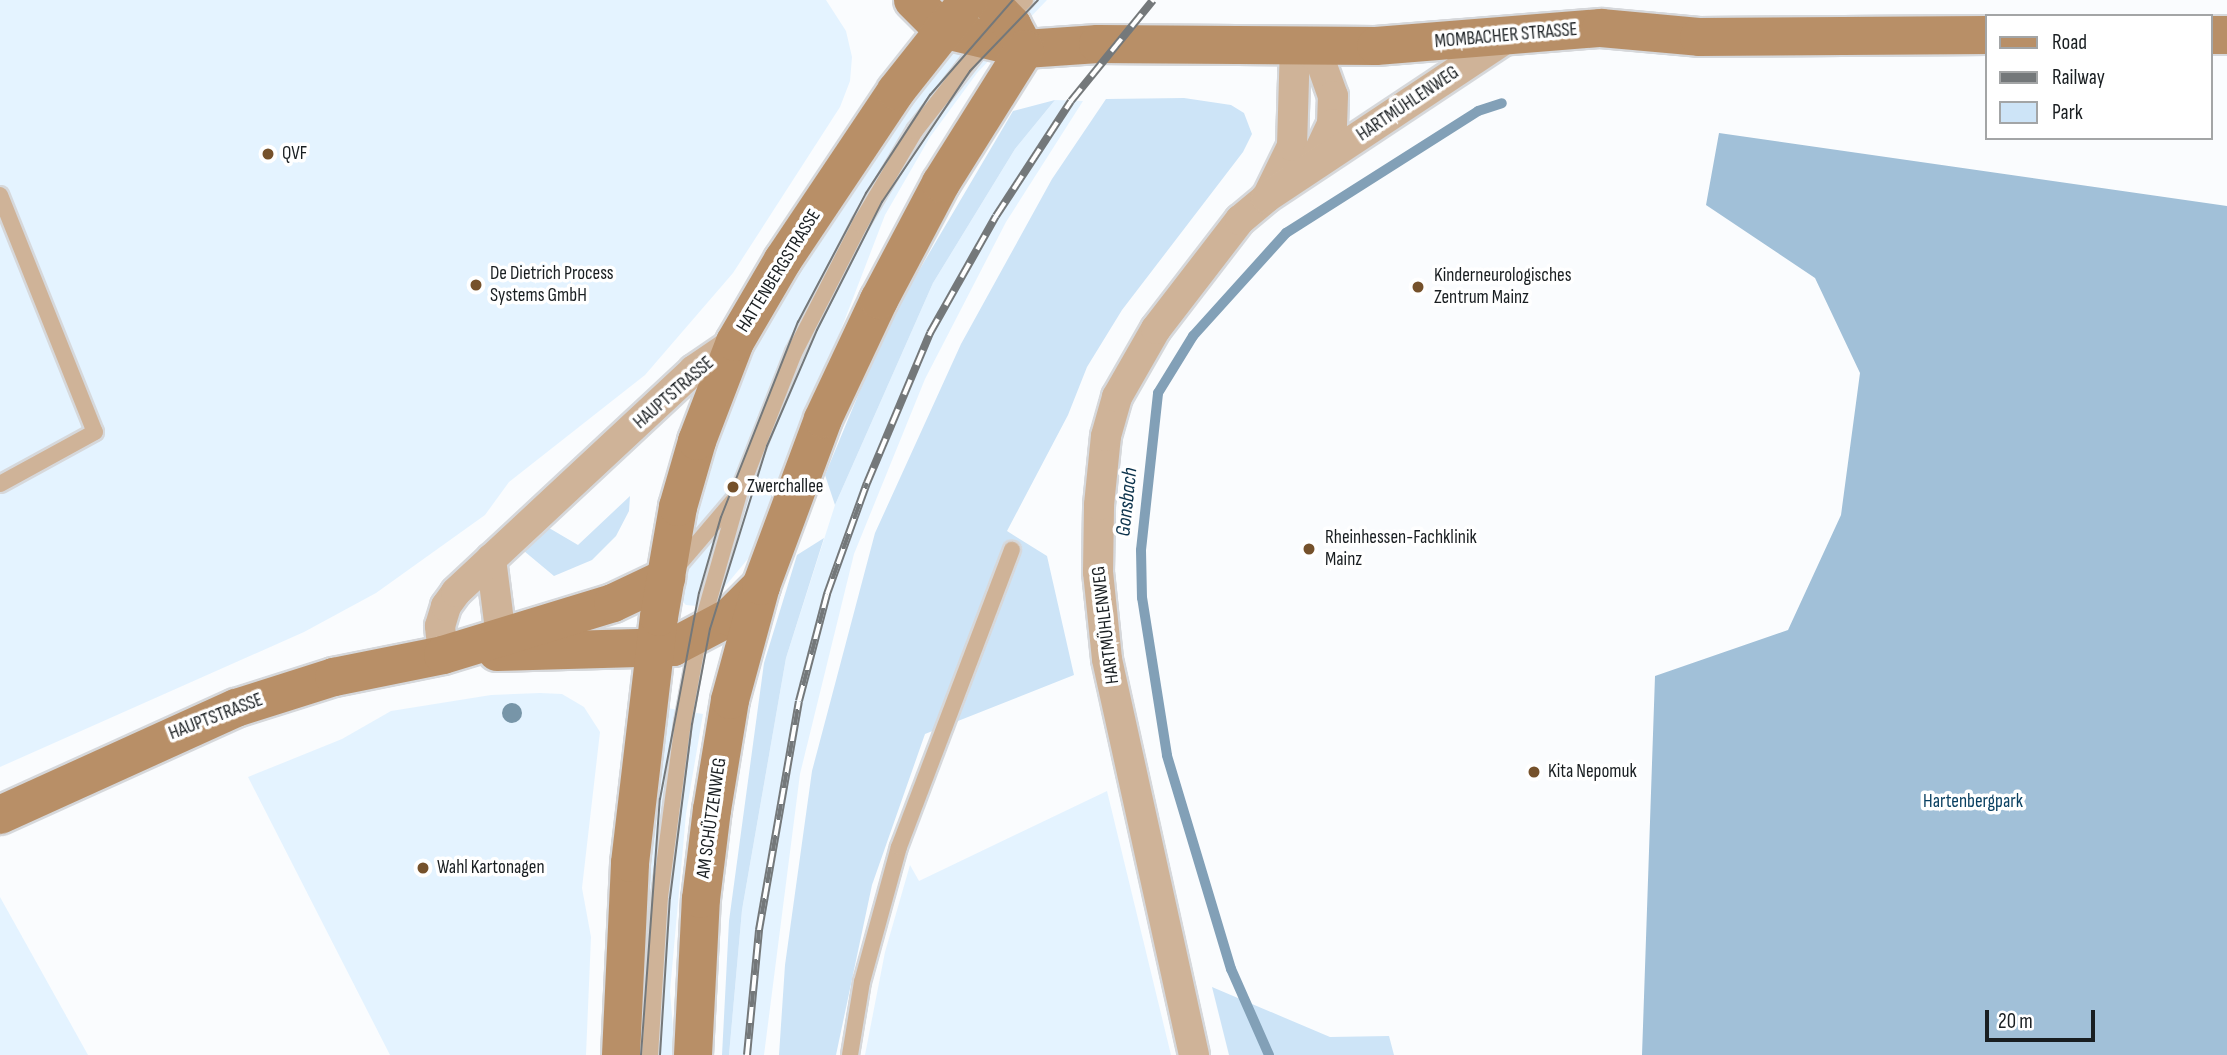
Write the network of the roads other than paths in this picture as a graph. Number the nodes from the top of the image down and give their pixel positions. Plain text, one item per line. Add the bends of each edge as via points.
1 (914, 0) edge
2 (968, 0) edge
3 (1006, 21) edge
4 (942, 29) junction
5 (1986, 35) edge
6 (1507, 38) junction
7 (1295, 46) junction
8 (1309, 169) junction
9 (0, 195) edge
10 (1266, 198) junction
11 (735, 342) junction
12 (0, 484) edge
13 (740, 490) junction
14 (1012, 550) dead end
15 (491, 559) junction
16 (666, 578) junction
17 (761, 586) junction
18 (621, 600) junction
19 (501, 637) junction
20 (680, 638) junction
21 (443, 654) junction
22 (730, 700) junction
23 (0, 815) edge
24 (621, 1055) edge
25 (650, 1055) edge
26 (693, 1055) edge
27 (850, 1055) edge
28 (1194, 1055) edge

1 - 4 main road
2 - 4 main road, HATTENBERGSTRASSE
3 - 4 main road
3 - 7 main road, MOMBACHER STRASSE via 1098,44
3 - 13 lane via 915,131 860,224 794,353
3 - 17 main road via 941,183 878,300 822,419
4 - 11 main road, HATTENBERGSTRASSE via 783,260
5 - 6 main road, MOMBACHER STRASSE via 1699,37 1601,28
6 - 7 main road, MOMBACHER STRASSE
6 - 8 street, HARTMÜHLENWEG
7 - 8 street, HARTMÜHLENWEG via 1319,57 1333,96 1327,140
7 - 10 street, HARTMÜHLENWEG via 1292,146
8 - 10 street, HARTMÜHLENWEG
9 - 12 lane via 95,432
10 - 28 street, HARTMÜHLENWEG via 1240,220 1198,272 1131,368 1116,397 1100,477 1098,572 1107,659
11 - 15 street, HAUPTSTRASSE via 694,370
11 - 16 main road, HATTENBERGSTRASSE via 682,490
13 - 16 lane via 692,554
13 - 20 lane
14 - 27 lane via 899,847 862,982
15 - 19 street
15 - 21 street, HAUPTSTRASSE via 446,606 440,626
16 - 18 main road, HAUPTSTRASSE
16 - 20 main road, HATTENBERGSTRASSE
17 - 20 main road, HAUPTSTRASSE via 730,617
17 - 22 main road, AM SCHÜTZENWEG
18 - 19 main road, HAUPTSTRASSE
18 - 20 main road
19 - 21 main road, HAUPTSTRASSE
20 - 21 main road, HAUPTSTRASSE
20 - 22 main road
20 - 24 main road via 630,863
20 - 25 lane
21 - 23 main road, HAUPTSTRASSE via 334,677 236,708
22 - 26 main road, AM SCHÜTZENWEG via 701,899

